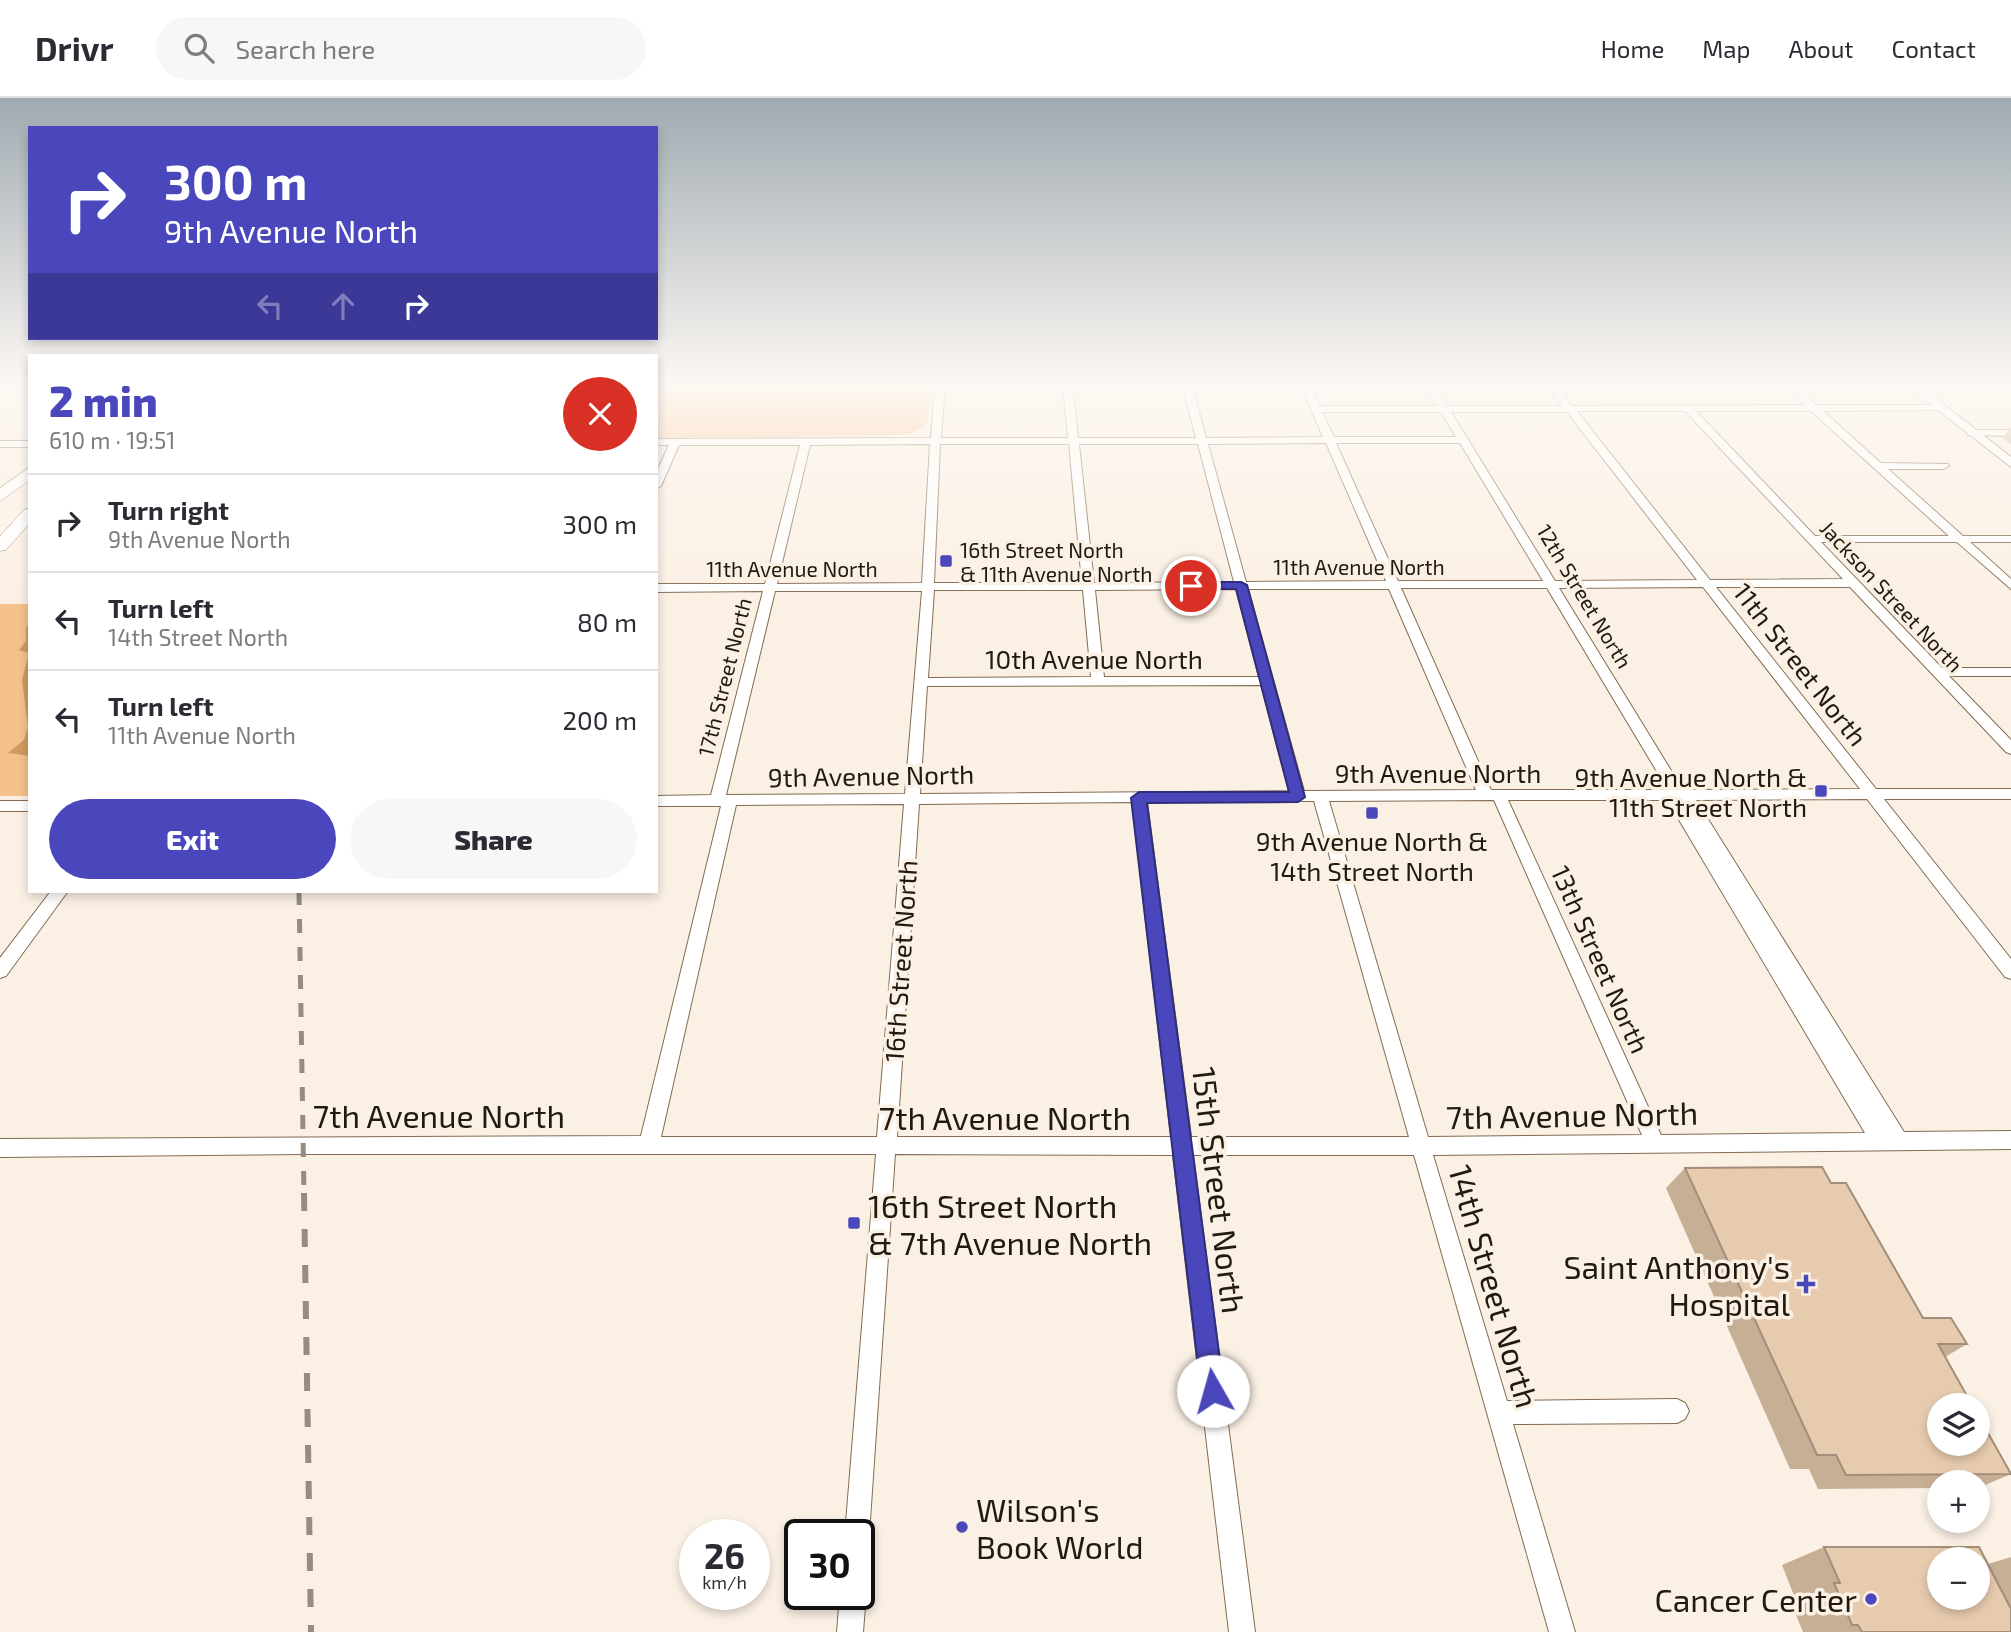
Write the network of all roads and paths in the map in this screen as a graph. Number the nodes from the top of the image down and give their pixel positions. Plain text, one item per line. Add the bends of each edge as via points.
1 (668, 458) edge
2 (802, 458) edge
3 (934, 458) edge
4 (1076, 458) edge
5 (1206, 458) edge
6 (1337, 458) edge
7 (1474, 458) edge
8 (1608, 458) edge
9 (1734, 458) edge
10 (1869, 458) edge
11 (1878, 466) junction
12 (1944, 466) dead end
13 (28, 474) edge
14 (658, 481) edge
15 (0, 496) edge
16 (28, 515) edge
17 (1811, 539) junction
18 (1960, 539) junction
19 (2011, 539) edge
20 (0, 545) edge
21 (1706, 583) junction
22 (1852, 583) junction
23 (1551, 584) junction
24 (1241, 585) junction
25 (1393, 585) junction
26 (2011, 585) edge
27 (1088, 586) junction
28 (770, 587) junction
29 (928, 587) junction
30 (658, 588) edge
31 (1937, 672) junction
32 (2011, 672) edge
33 (1098, 681) junction
34 (1266, 681) junction
35 (921, 682) junction
36 (2011, 749) edge
37 (2011, 794) edge
38 (1679, 795) junction
39 (1872, 795) junction
40 (1492, 796) junction
41 (1298, 797) junction
42 (1320, 797) junction
43 (912, 798) junction
44 (1139, 798) junction
45 (658, 802) edge
46 (723, 802) junction
47 (0, 806) edge
48 (28, 806) edge
49 (58, 893) edge
50 (0, 971) edge
51 (2011, 972) edge
52 (2011, 1140) edge
53 (1889, 1141) junction
54 (1655, 1143) junction
55 (649, 1145) junction
56 (1183, 1146) junction
57 (1422, 1146) junction
58 (886, 1147) junction
59 (0, 1148) edge
60 (1677, 1410) dead end
61 (1499, 1413) junction
62 (858, 1519) edge
63 (852, 1610) edge
64 (850, 1632) edge
65 (1242, 1632) edge
66 (1562, 1632) edge

1 - 14 street
2 - 28 street, 17th Street North
3 - 29 street, 16th Street North
4 - 27 street
5 - 24 street
6 - 25 street, 13th Street North
7 - 23 street, 12th Street North
8 - 21 street, 11th Street North
9 - 17 street, Jackson Street North
10 - 11 street
11 - 12 street
11 - 18 street
13 - 15 highway
16 - 20 highway
17 - 18 street
17 - 22 street, Jackson Street North
18 - 19 street
18 - 26 street
21 - 22 street, 11th Avenue North
21 - 23 street, 11th Avenue North
21 - 39 street, 11th Street North
22 - 31 street, Jackson Street North
23 - 25 street, 11th Avenue North
23 - 38 street, 12th Street North
24 - 25 street, 11th Avenue North
24 - 27 street, 11th Avenue North
24 - 34 street
25 - 40 street, 13th Street North
27 - 29 street, 11th Avenue North
27 - 33 street
28 - 29 street, 11th Avenue North
28 - 30 street, 11th Avenue North
28 - 46 street, 17th Street North
29 - 35 street, 16th Street North
31 - 32 street
31 - 36 street, Jackson Street North
33 - 34 street, 10th Avenue North
33 - 35 street, 10th Avenue North
34 - 41 street
35 - 43 street, 16th Street North
37 - 39 street, 9th Avenue North
38 - 39 street, 9th Avenue North
38 - 40 street, 9th Avenue North
38 - 53 street, 12th Street North via 1676,803
39 - 51 street, 11th Street North
40 - 42 street, 9th Avenue North
40 - 54 street, 13th Street North
41 - 42 street, 9th Avenue North
41 - 44 street, 9th Avenue North
42 - 57 street, 14th Street North
43 - 44 street, 9th Avenue North
43 - 46 street, 9th Avenue North
43 - 58 street, 16th Street North
44 - 56 street, 15th Street North
45 - 46 street, 9th Avenue North
46 - 55 street, 17th Street North
47 - 48 street
49 - 50 street
52 - 53 street, 7th Avenue North
53 - 54 street, 7th Avenue North
54 - 57 street, 7th Avenue North
55 - 58 street, 7th Avenue North
55 - 59 street, 7th Avenue North
56 - 57 street, 7th Avenue North
56 - 58 street, 7th Avenue North
56 - 65 street, 15th Street North
57 - 61 street, 14th Street North
58 - 62 street, 16th Street North
60 - 61 street
61 - 66 street, 14th Street North
63 - 64 street

